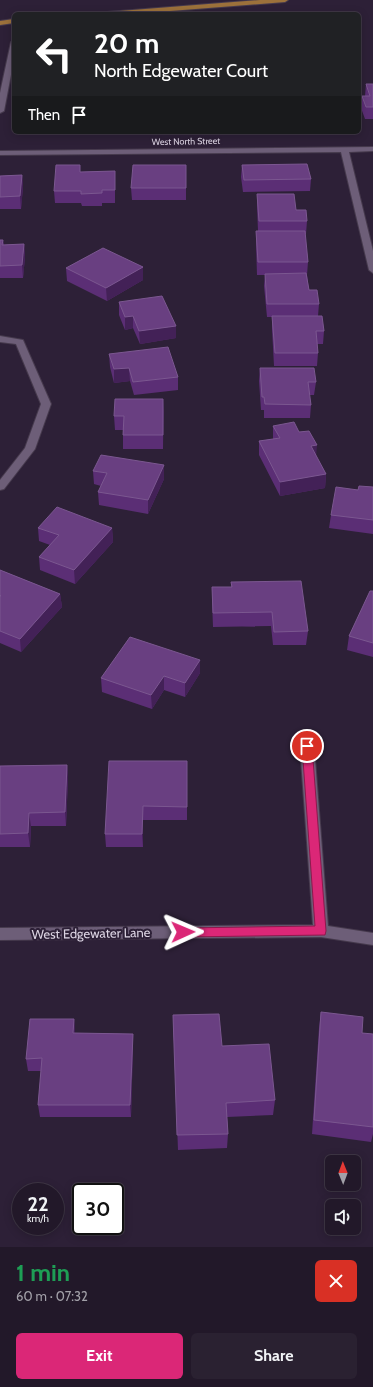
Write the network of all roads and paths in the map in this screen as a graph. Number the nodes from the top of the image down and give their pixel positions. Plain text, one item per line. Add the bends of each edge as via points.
1 (285, 0) edge
2 (132, 12) edge
3 (12, 21) edge
4 (0, 22) edge
5 (12, 52) edge
6 (0, 111) edge
7 (373, 149) edge
8 (345, 150) junction
9 (0, 153) edge
10 (373, 270) edge
11 (0, 339) edge
12 (0, 487) edge
13 (307, 746) dead end
14 (321, 931) junction
15 (0, 934) edge
16 (373, 939) edge

1 - 2 main road
3 - 4 main road
5 - 6 street
7 - 8 street, West North Street
8 - 9 street, West North Street
8 - 10 street
11 - 12 street via 20,342 46,404 30,449
13 - 14 street
14 - 15 street, West Edgewater Lane
14 - 16 street, West Edgewater Lane

